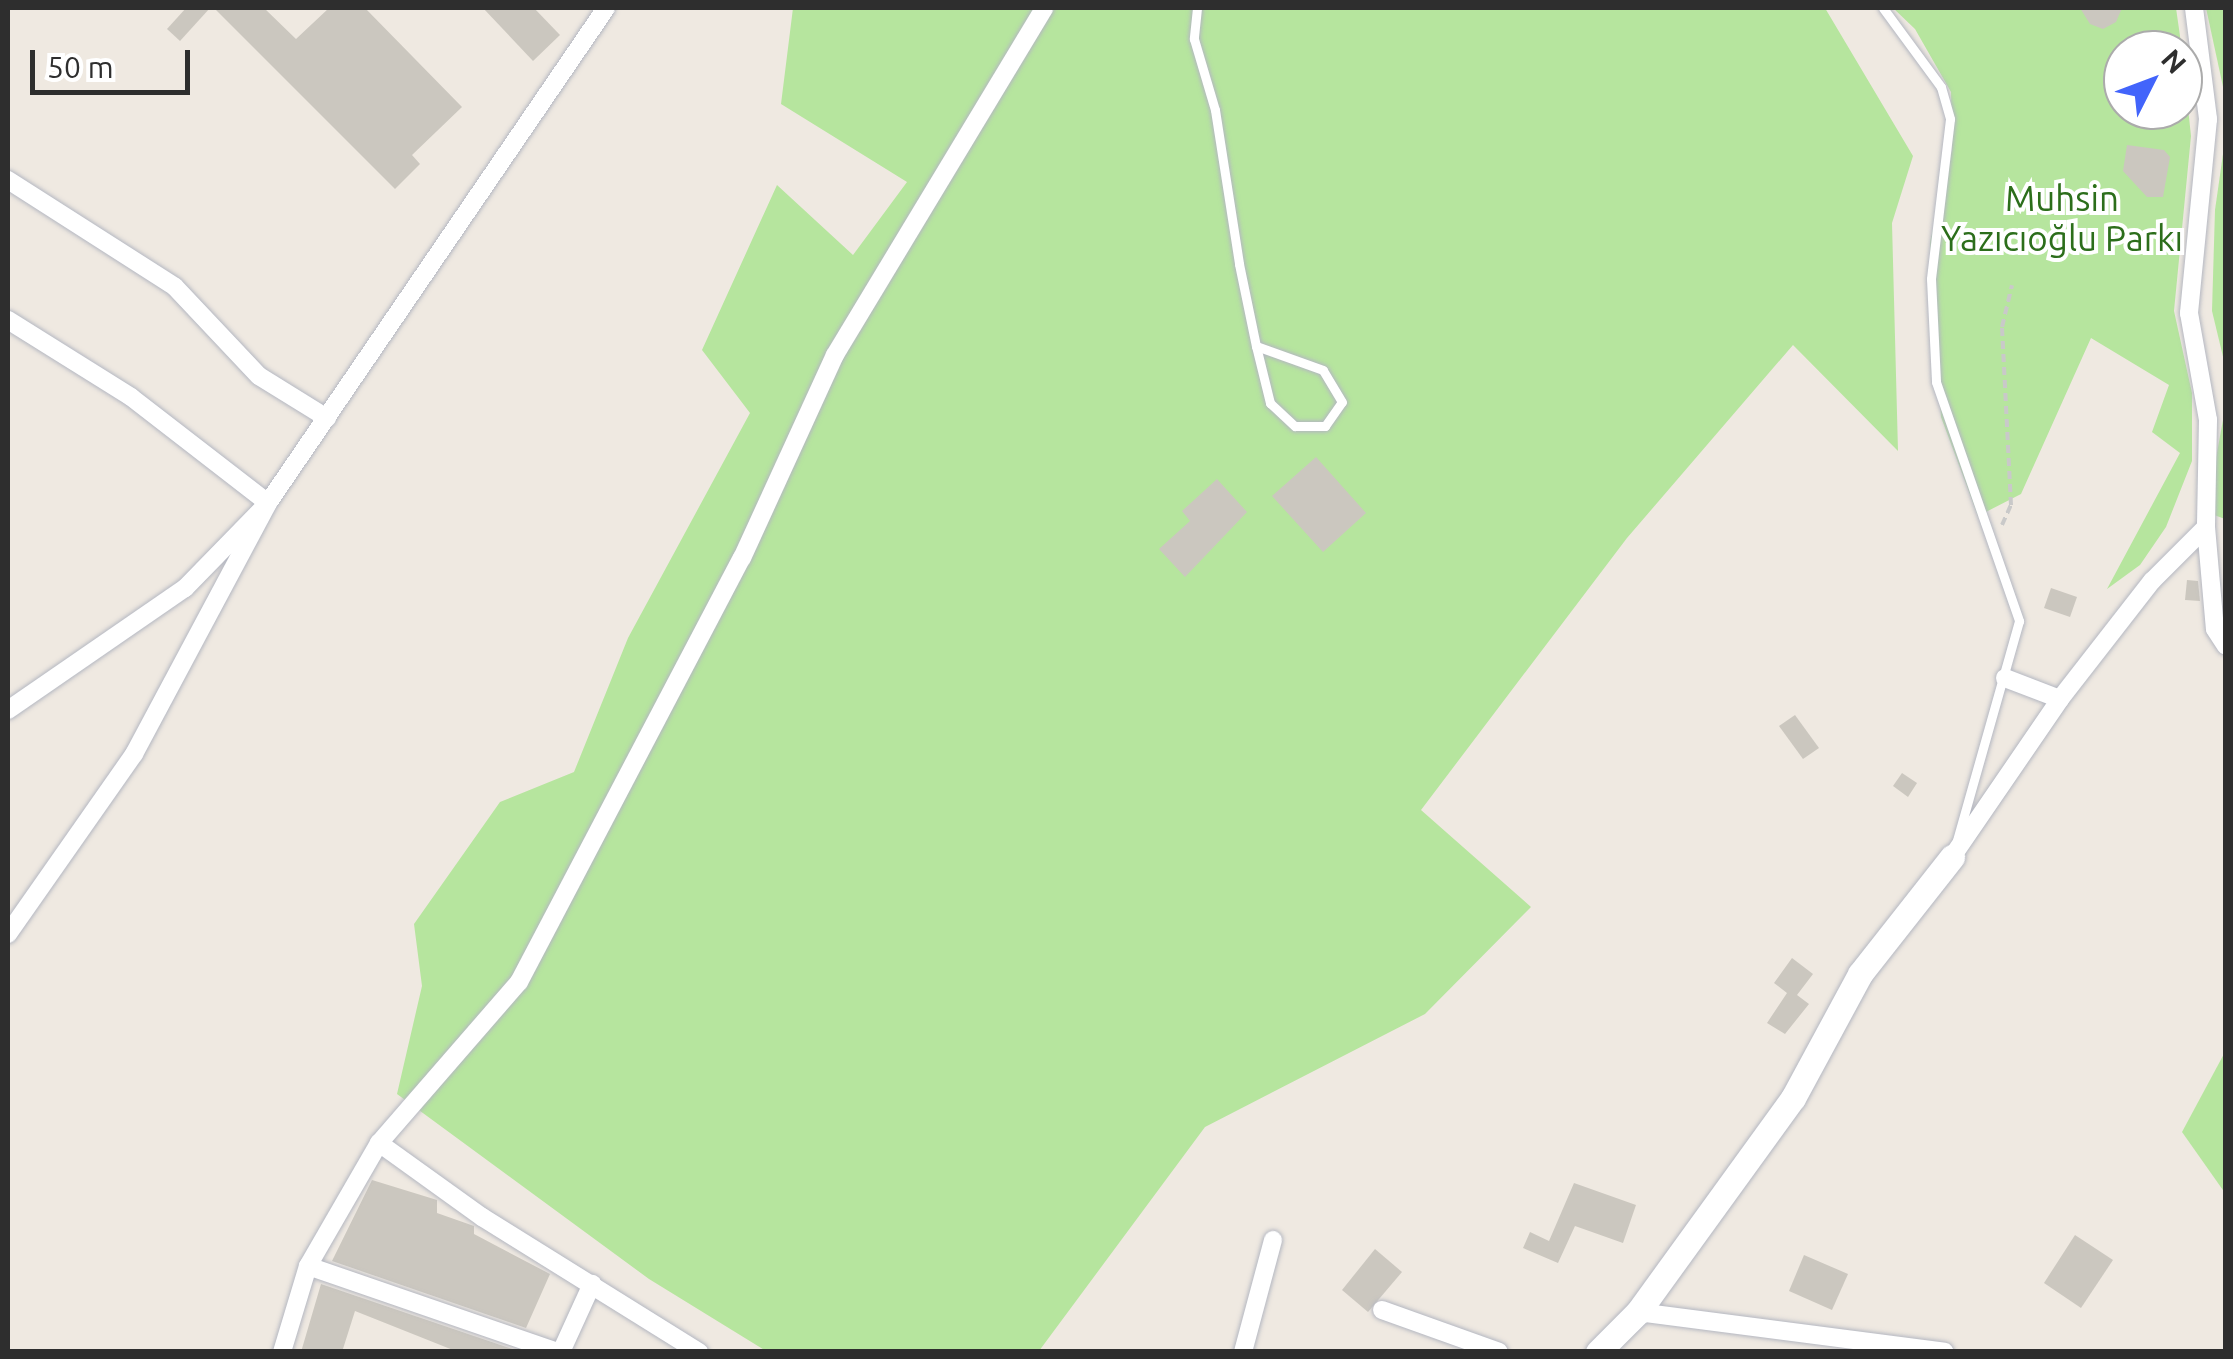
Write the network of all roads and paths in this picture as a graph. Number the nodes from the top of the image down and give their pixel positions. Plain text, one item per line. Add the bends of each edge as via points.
1 (606, 8) edge
2 (1044, 8) edge
3 (1197, 8) edge
4 (1884, 8) edge
5 (2194, 8) edge
6 (8, 180) edge
7 (2012, 285) dead end
8 (8, 320) edge
9 (1256, 346) junction
10 (328, 418) junction
11 (268, 503) junction
12 (2206, 528) junction
13 (1994, 544) junction
14 (2226, 646) edge
15 (2005, 678) junction
16 (2060, 699) junction
17 (8, 710) edge
18 (1952, 857) junction
19 (8, 934) edge
20 (379, 1143) junction
21 (1273, 1240) dead end
22 (308, 1266) junction
23 (592, 1284) junction
24 (1382, 1310) dead end
25 (1638, 1312) junction
26 (282, 1352) edge
27 (560, 1352) edge
28 (699, 1352) edge
29 (1242, 1352) edge
30 (1499, 1352) edge
31 (1598, 1352) edge
32 (1944, 1352) edge

1 - 10 street
2 - 20 street via 836,355 742,558 519,982
3 - 9 lane via 1194,39 1215,110
4 - 13 lane via 1940,87 1950,119 1931,280 1936,382
5 - 12 street via 2208,119 2189,313 2208,420
6 - 10 street via 175,287 259,376
7 - 13 path via 2002,327 2011,505
8 - 11 street via 131,397
9 - 9 lane via 1270,403 1294,426 1325,426 1342,402 1323,370
10 - 11 street
11 - 17 street via 185,588
11 - 19 street via 134,754
12 - 14 street via 2215,630
12 - 16 street via 2152,580
13 - 15 lane via 2018,622
15 - 16 street
15 - 18 lane
16 - 18 street
18 - 25 street via 1860,974 1793,1098
20 - 22 street
20 - 23 street
21 - 29 street
22 - 26 street
22 - 27 street
23 - 27 street
23 - 28 street
24 - 30 street
25 - 31 street
25 - 32 street

